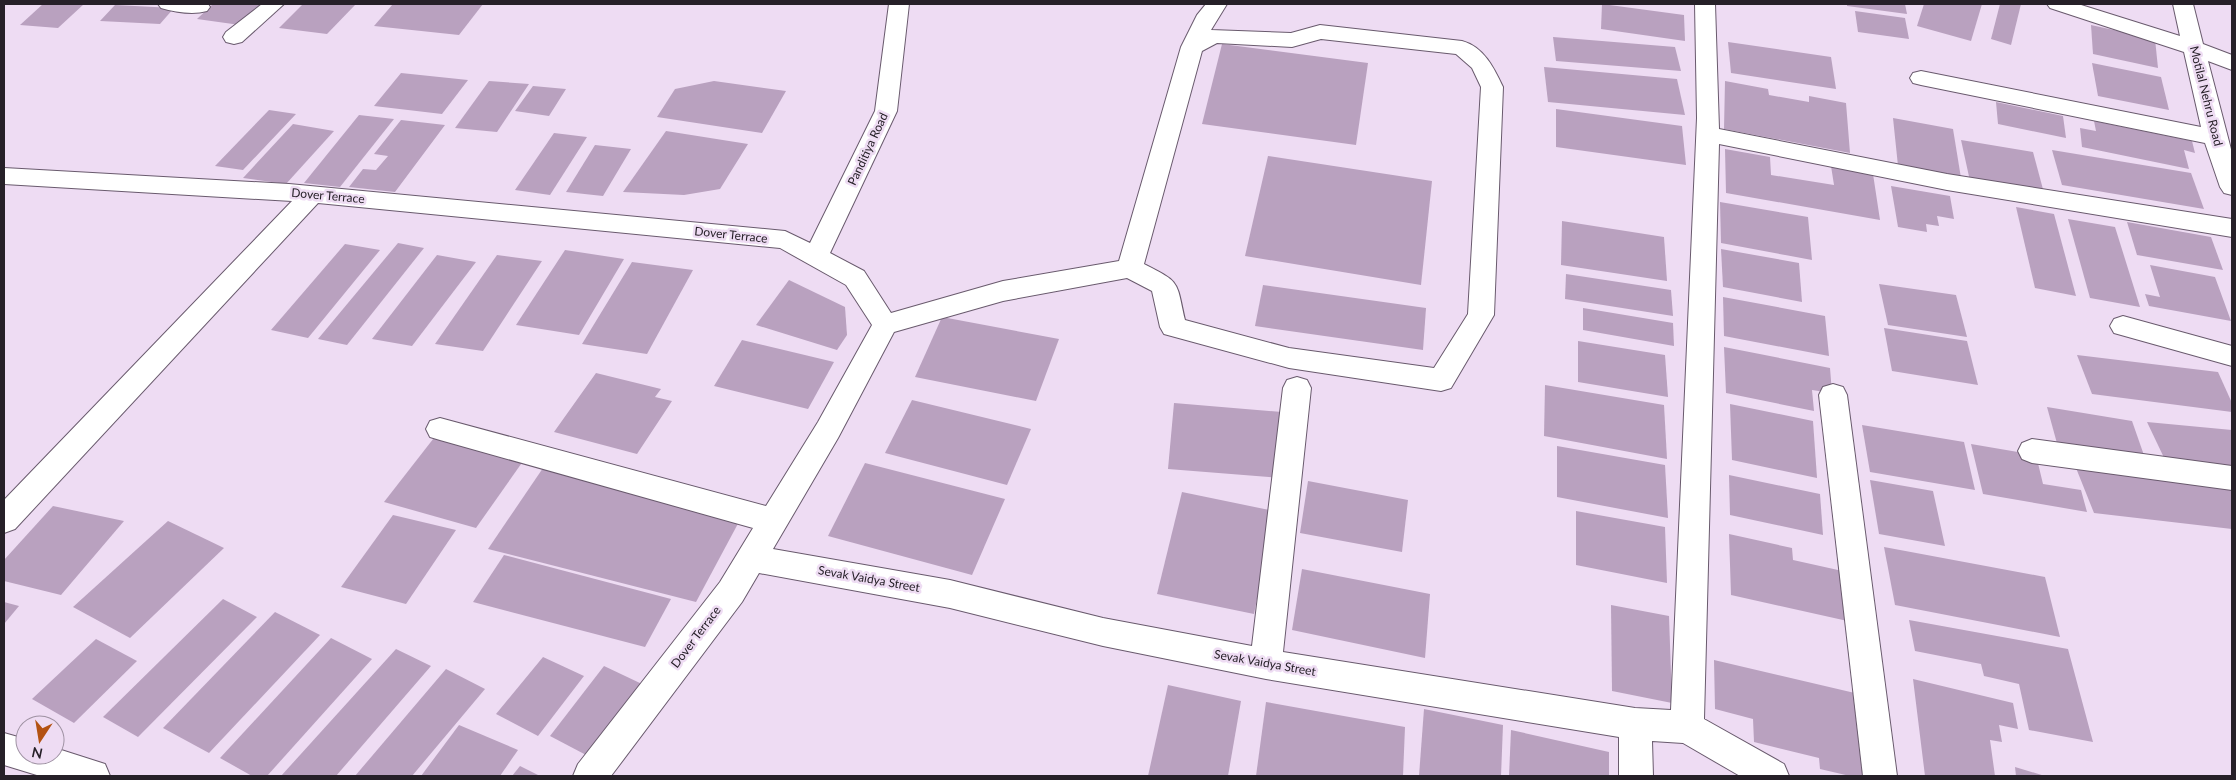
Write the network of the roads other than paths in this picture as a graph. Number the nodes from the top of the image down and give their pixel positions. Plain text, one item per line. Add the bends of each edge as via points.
1 (168, 4) edge
2 (274, 4) edge
3 (899, 4) edge
4 (1217, 4) edge
5 (1705, 4) edge
6 (2058, 4) edge
7 (2183, 4) edge
8 (200, 6) dead end
9 (234, 37) dead end
10 (1192, 47) junction
11 (2195, 48) junction
12 (2232, 63) edge
13 (1921, 78) dead end
14 (1706, 134) junction
15 (2215, 137) junction
16 (4, 176) edge
17 (2232, 188) edge
18 (312, 194) junction
19 (2232, 228) edge
20 (816, 257) junction
21 (1130, 268) junction
22 (885, 325) junction
23 (2122, 326) dead end
24 (2232, 356) edge
25 (1297, 388) dead end
26 (1833, 395) dead end
27 (440, 429) dead end
28 (2032, 450) dead end
29 (2232, 478) edge
30 (4, 520) edge
31 (774, 521) junction
32 (751, 558) junction
33 (1266, 664) junction
34 (1635, 724) junction
35 (1687, 728) junction
36 (4, 749) edge
37 (93, 776) edge
38 (590, 776) edge
39 (1636, 776) edge
40 (1772, 776) edge
41 (1880, 776) edge

1 - 8 street
2 - 9 street
3 - 20 street, Panditiya Road via 886,111
4 - 10 street
5 - 14 street via 1708,25
6 - 11 street
7 - 11 street, Motilal Nehru Road
10 - 21 street
10 - 21 street via 1213,36 1292,40 1320,32 1462,48 1481,64 1492,88 1481,315 1441,380 1289,358 1173,327 1164,286
11 - 12 street
11 - 15 street, Motilal Nehru Road
13 - 15 street
14 - 19 street via 1947,182
14 - 35 street
15 - 17 street, Motilal Nehru Road
16 - 18 street, Dover Terrace
18 - 20 street, Dover Terrace via 785,240
18 - 30 street
20 - 22 street, Dover Terrace via 855,278
21 - 22 street via 1003,291
22 - 31 street, Dover Terrace
23 - 24 street
25 - 33 street
26 - 41 street
27 - 31 street
28 - 29 street
31 - 32 street, Dover Terrace
32 - 33 street, Sevak Vaidya Street via 950,594 1103,632
32 - 38 street, Dover Terrace via 731,592
33 - 34 street, Sevak Vaidya Street
34 - 35 street, Sevak Vaidya Street
34 - 39 street
35 - 40 street, Sevak Vaidya Street
36 - 37 street

